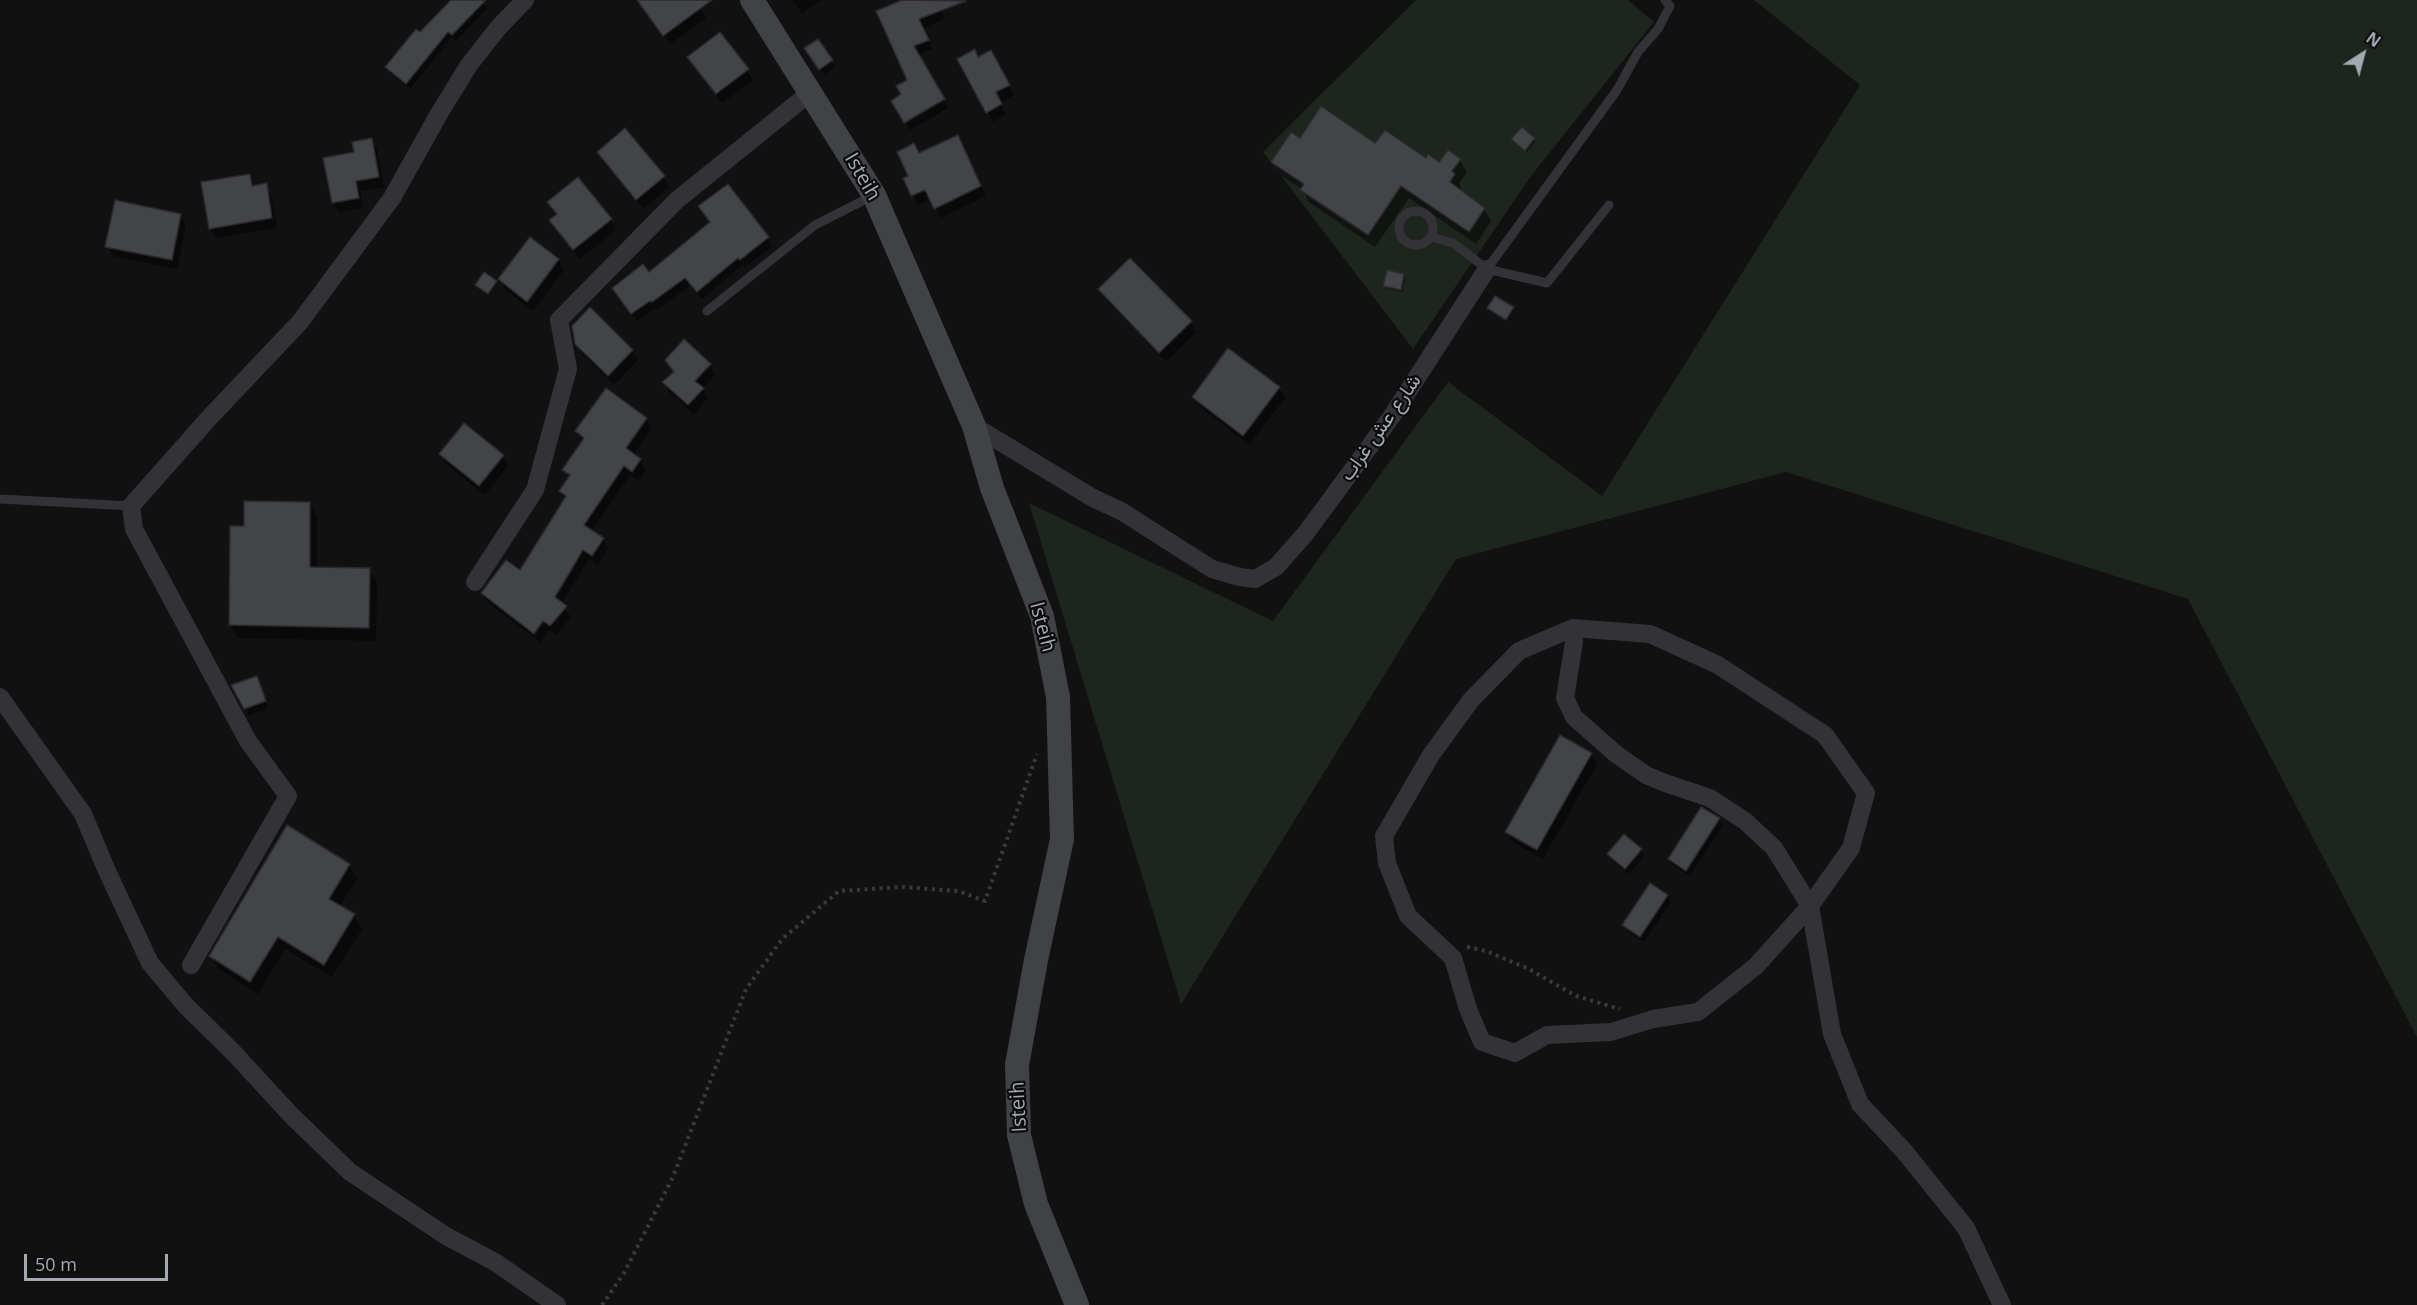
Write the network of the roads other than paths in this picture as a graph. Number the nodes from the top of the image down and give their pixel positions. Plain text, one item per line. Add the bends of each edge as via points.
1 (525, 0) edge
2 (752, 0) edge
3 (1665, 0) edge
4 (811, 92) junction
5 (874, 195) junction
6 (1609, 205) dead end
7 (1431, 237) dead end
8 (1487, 268) junction
9 (707, 311) dead end
10 (974, 426) junction
11 (0, 499) edge
12 (131, 506) junction
13 (475, 582) dead end
14 (1573, 628) junction
15 (0, 697) edge
16 (1810, 906) junction
17 (190, 965) dead end
18 (557, 1305) edge
19 (1077, 1305) edge
20 (2002, 1305) edge

1 - 12 street via 470,64 392,198 300,322
2 - 4 street, Isteih
3 - 8 lane, شارع عش غراب via 1670,6 1658,29 1638,51 1617,90
4 - 5 street, Isteih
4 - 13 street via 677,200 558,320 568,369 535,490
5 - 9 lane via 815,225
5 - 10 street, Isteih
6 - 8 lane via 1547,283
7 - 8 lane via 1453,243
8 - 10 street, شارع عش غراب via 1392,416 1319,515 1276,567 1255,579 1212,569
10 - 19 street, Isteih via 992,488 1042,616 1058,697 1062,839 1036,960 1017,1077 1019,1135 1036,1204
11 - 12 lane
12 - 17 street via 134,529 248,741 288,796
14 - 16 street via 1565,698 1574,717 1646,774 1710,798 1745,821 1774,848
14 - 16 street via 1650,634 1718,665 1825,735 1866,793 1851,848
14 - 16 street via 1519,651 1471,700 1431,755 1384,836 1387,863 1408,916 1453,958 1482,1042 1515,1053 1546,1035 1611,1032 1653,1019 1698,1012 1756,966
15 - 18 street via 83,814 150,963 186,1006 350,1172
16 - 20 street via 1832,1034 1860,1104 1966,1228

